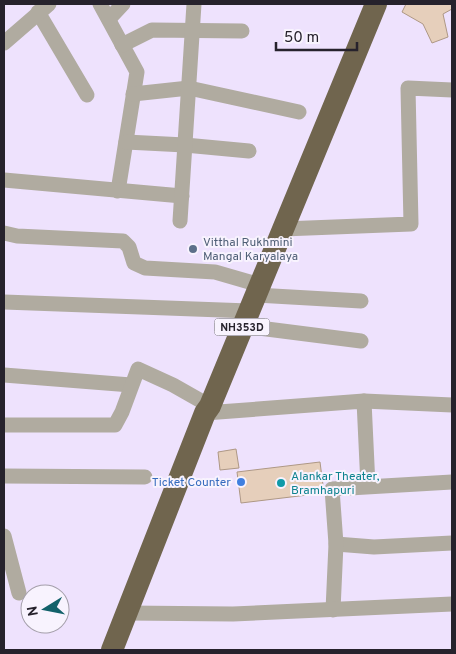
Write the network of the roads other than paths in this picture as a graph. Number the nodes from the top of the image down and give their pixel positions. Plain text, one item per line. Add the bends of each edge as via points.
1 (100, 4) edge
2 (123, 4) edge
3 (194, 4) edge
4 (376, 4) edge
5 (43, 8) edge
6 (109, 20) junction
7 (192, 32) junction
8 (242, 32) dead end
9 (4, 43) edge
10 (122, 45) junction
11 (189, 88) junction
12 (452, 90) edge
13 (87, 94) dead end
14 (133, 94) junction
15 (299, 112) dead end
16 (126, 142) junction
17 (186, 145) junction
18 (249, 151) dead end
19 (4, 180) edge
20 (118, 191) junction
21 (182, 196) junction
22 (180, 221) dead end
23 (283, 228) junction
24 (4, 233) edge
25 (361, 301) dead end
26 (4, 302) edge
27 (252, 304) junction
28 (361, 341) dead end
29 (4, 376) edge
30 (131, 385) junction
31 (364, 401) junction
32 (452, 405) edge
33 (207, 409) junction
34 (4, 425) edge
35 (4, 476) edge
36 (145, 477) dead end
37 (452, 482) edge
38 (368, 486) junction
39 (4, 536) edge
40 (452, 543) edge
41 (336, 544) junction
42 (19, 594) dead end
43 (452, 604) edge
44 (333, 610) junction
45 (126, 613) junction
46 (112, 650) edge

1 - 6 street
2 - 6 street
3 - 7 street
4 - 23 highway, NH353D
5 - 9 street
5 - 13 street
6 - 10 street
7 - 8 street
7 - 10 street via 152,30
7 - 11 street
10 - 14 street via 137,72
11 - 14 street
11 - 15 street
11 - 17 street
12 - 23 street via 408,88 411,224
14 - 16 street
16 - 17 street
16 - 20 street
17 - 18 street
17 - 21 street
19 - 20 street
20 - 21 street
21 - 22 street
23 - 27 highway, NH353D
24 - 27 street via 123,241 129,247 134,263 145,268 215,272
25 - 27 street
26 - 27 street
27 - 28 street
27 - 33 highway, NH353D
29 - 30 street
30 - 33 street via 139,363
30 - 34 street via 114,425
31 - 32 street
31 - 33 street
31 - 38 street
33 - 45 highway, NH353D
35 - 36 street
37 - 38 street
38 - 41 street via 332,489
39 - 42 street
40 - 41 street via 374,547
41 - 44 street
43 - 44 street
44 - 45 street via 233,614
45 - 46 highway, NH353D

